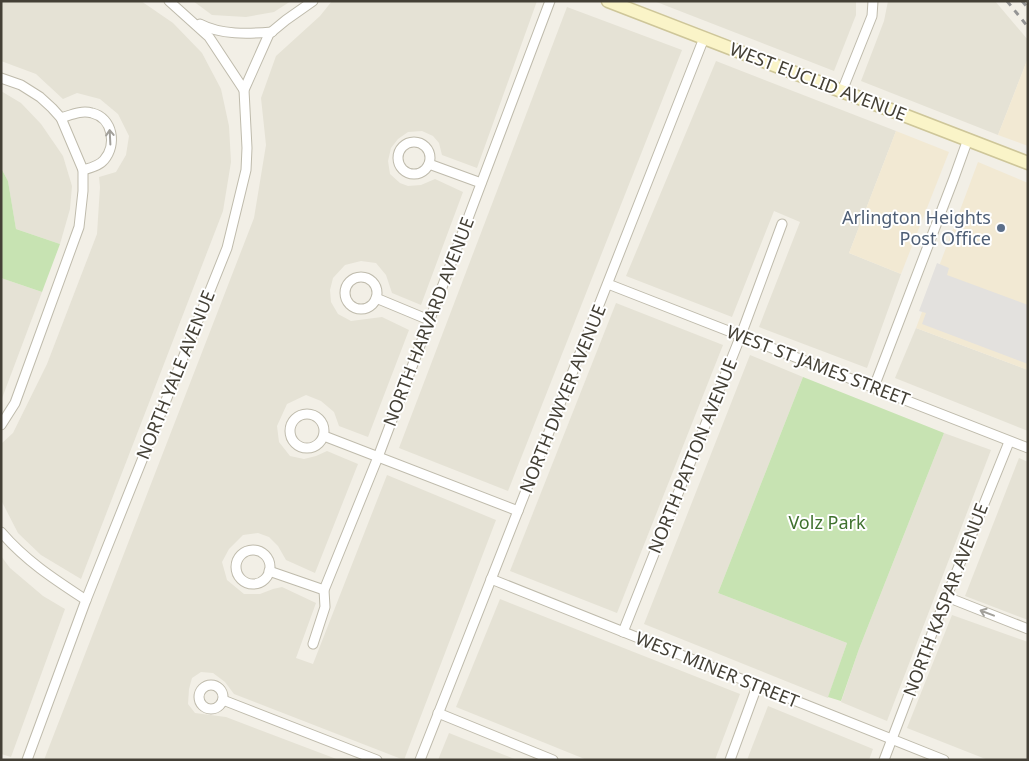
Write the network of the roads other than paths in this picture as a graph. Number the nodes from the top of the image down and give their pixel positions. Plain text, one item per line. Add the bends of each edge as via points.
1 (169, 1) edge
2 (313, 1) edge
3 (550, 1) edge
4 (608, 1) edge
5 (873, 1) edge
6 (190, 19) junction
7 (272, 32) junction
8 (704, 38) junction
9 (1, 78) edge
10 (244, 90) junction
11 (842, 91) junction
12 (61, 118) junction
13 (968, 139) junction
14 (1028, 162) edge
15 (429, 164) dead end
16 (83, 170) junction
17 (482, 183) junction
18 (782, 224) dead end
19 (608, 284) junction
20 (376, 298) dead end
21 (429, 320) junction
22 (741, 335) junction
23 (874, 387) junction
24 (1, 425) edge
25 (324, 436) dead end
26 (1010, 442) junction
27 (1028, 448) edge
28 (378, 457) junction
29 (518, 511) junction
30 (1, 532) edge
31 (269, 571) dead end
32 (492, 579) junction
33 (324, 590) junction
34 (946, 598) junction
35 (86, 600) junction
36 (1028, 629) edge
37 (623, 632) junction
38 (313, 644) dead end
39 (757, 686) junction
40 (223, 700) dead end
41 (438, 714) junction
42 (892, 740) junction
43 (27, 760) edge
44 (377, 760) edge
45 (420, 760) edge
46 (553, 760) edge
47 (730, 760) edge
48 (884, 760) edge
49 (944, 760) edge

1 - 6 street
2 - 7 street, NORTH YALE AVENUE
3 - 17 street, NORTH HARVARD AVENUE
4 - 8 main road, WEST EUCLID AVENUE
5 - 11 street via 872,16
6 - 7 street via 228,32
6 - 10 street via 210,37
7 - 10 street, NORTH YALE AVENUE
8 - 11 main road, WEST EUCLID AVENUE
8 - 19 street, NORTH DWYER AVENUE
9 - 12 street via 40,97
10 - 35 street, NORTH YALE AVENUE via 248,148 246,170 227,248
11 - 13 main road, WEST EUCLID AVENUE
12 - 16 street
16 -> 12 street via 104,160 112,140 109,127 103,118 91,113
13 - 14 main road, WEST EUCLID AVENUE
13 - 23 street
15 - 17 street
16 - 24 street via 79,227 15,403
17 - 21 street, NORTH HARVARD AVENUE
18 - 22 street, NORTH PATTON AVENUE
19 - 22 street, WEST ST JAMES STREET
19 - 29 street, NORTH DWYER AVENUE
20 - 21 street
21 - 28 street, NORTH HARVARD AVENUE
22 - 23 street, WEST ST JAMES STREET
22 - 37 street, NORTH PATTON AVENUE
23 - 26 street, WEST ST JAMES STREET
25 - 28 street
26 - 27 street, WEST ST JAMES STREET
26 - 34 street, NORTH KASPAR AVENUE
28 - 29 street
28 - 33 street, NORTH HARVARD AVENUE
29 - 32 street, NORTH DWYER AVENUE
30 - 35 street via 41,571
31 - 33 street
32 - 37 street, WEST MINER STREET
32 - 41 street, NORTH DWYER AVENUE
33 - 38 street, NORTH HARVARD AVENUE via 325,607
36 -> 34 street
34 - 42 street, NORTH KASPAR AVENUE
35 - 43 street, NORTH YALE AVENUE
37 - 39 street, WEST MINER STREET
39 - 42 street, WEST MINER STREET
39 - 47 street
40 - 44 street
41 - 45 street, NORTH DWYER AVENUE
41 - 46 street
42 - 48 street, NORTH KASPAR AVENUE
42 - 49 street, WEST MINER STREET

